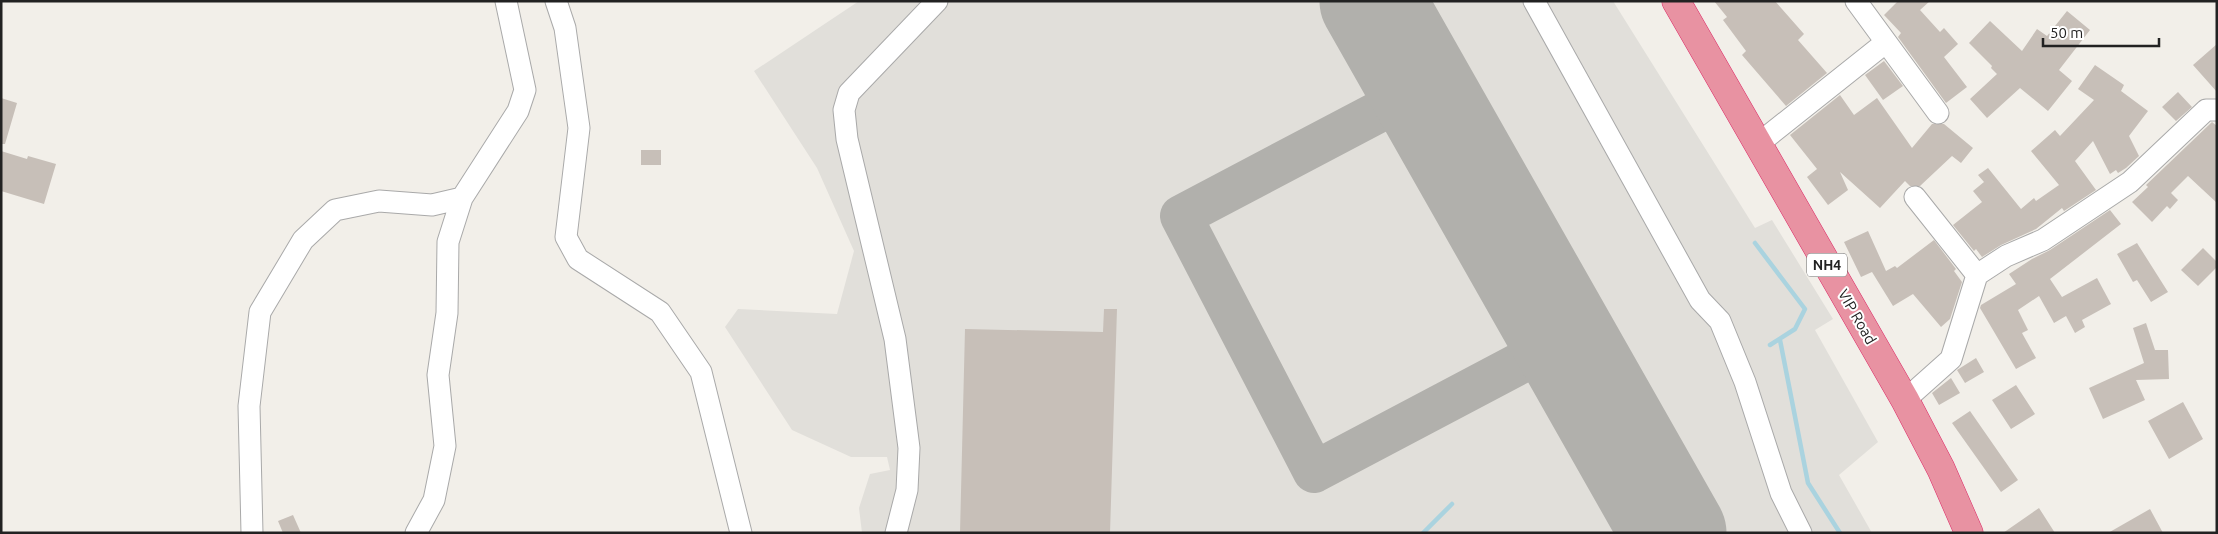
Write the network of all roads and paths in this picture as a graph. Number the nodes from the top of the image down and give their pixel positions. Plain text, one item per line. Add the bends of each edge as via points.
1 (506, 1) edge
2 (556, 1) edge
3 (938, 1) edge
4 (1534, 1) edge
5 (1676, 1) edge
6 (1856, 1) edge
7 (1885, 43) junction
8 (2217, 110) edge
9 (1938, 113) dead end
10 (1758, 144) junction
11 (1915, 197) dead end
12 (462, 198) junction
13 (1977, 275) junction
14 (1905, 400) junction
15 (252, 533) edge
16 (416, 533) edge
17 (741, 533) edge
18 (896, 533) edge
19 (1801, 533) edge
20 (1969, 533) edge

1 - 12 street via 525,90 518,111
2 - 17 street via 565,28 579,128 566,237 578,259 660,312 701,372
3 - 18 street via 849,93 844,110 847,138 895,339 909,448 907,490
4 - 19 street via 1700,300 1720,321 1745,382 1781,493
5 - 10 highway, VIP Road / NH4
6 - 7 street
7 - 9 street
7 - 10 street
8 - 13 street via 2206,110 2130,182 2043,240 2006,256
10 - 14 highway, VIP Road / NH4
11 - 13 street
12 - 15 street via 432,205 379,201 335,210 303,240 260,312 249,406
12 - 16 street via 448,242 447,313 438,375 445,446 434,500
13 - 14 street via 1951,359
14 - 20 highway, VIP Road / NH4 via 1941,469

